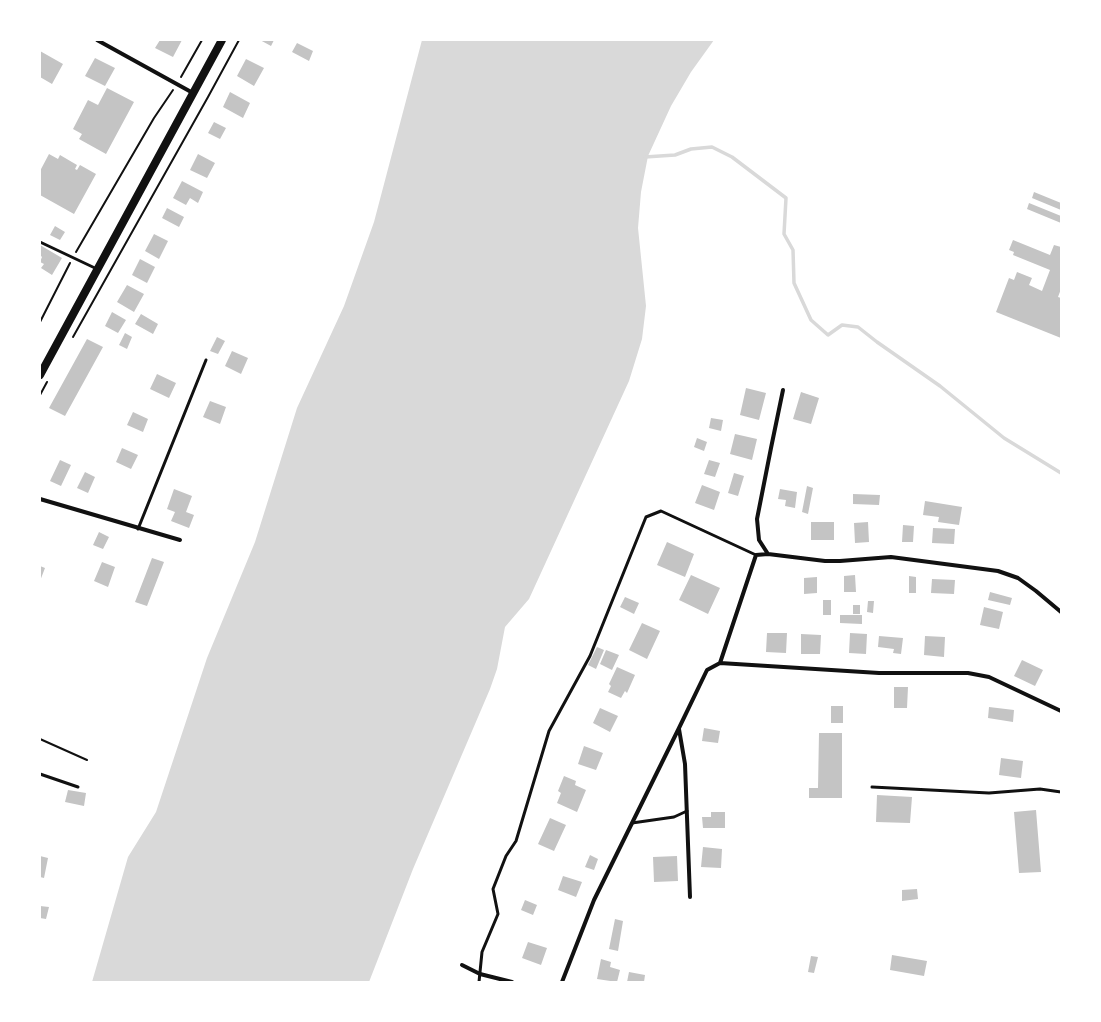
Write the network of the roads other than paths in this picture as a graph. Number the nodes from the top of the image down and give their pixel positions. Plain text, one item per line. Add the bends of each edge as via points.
1 (97, 40) edge
2 (222, 40) edge
3 (193, 93) junction
4 (40, 242) edge
5 (97, 269) junction
6 (206, 360) dead end
7 (40, 374) edge
8 (783, 390) dead end
9 (40, 500) edge
10 (138, 529) junction
11 (180, 540) dead end
12 (768, 554) junction
13 (756, 555) junction
14 (1061, 612) edge
15 (720, 664) junction
16 (1061, 711) edge
17 (679, 728) junction
18 (40, 774) edge
19 (872, 787) dead end
20 (78, 788) dead end
21 (1061, 792) edge
22 (687, 811) junction
23 (632, 823) junction
24 (690, 897) dead end
25 (462, 965) dead end
26 (480, 974) junction
27 (479, 982) edge
28 (512, 982) edge
29 (562, 982) edge

1 - 3 street
2 - 3 main road
3 - 5 main road
4 - 5 lane
5 - 7 main road
6 - 10 lane
8 - 12 street via 758,519 759,540
9 - 10 street
10 - 11 street
12 - 13 street
12 - 14 street via 825,561 890,557 998,571 1018,578
13 - 15 street
13 - 26 lane via 661,511 646,517 590,656 549,731 516,841 506,856 493,889 498,914 482,952
15 - 16 street via 879,673 968,674 988,677
15 - 17 street via 707,670
17 - 22 street via 685,764
17 - 23 street
18 - 20 lane
19 - 21 lane via 989,793 1040,789
22 - 23 lane via 674,816
22 - 24 street
23 - 29 street via 594,900
25 - 26 street
26 - 27 lane
26 - 28 street

